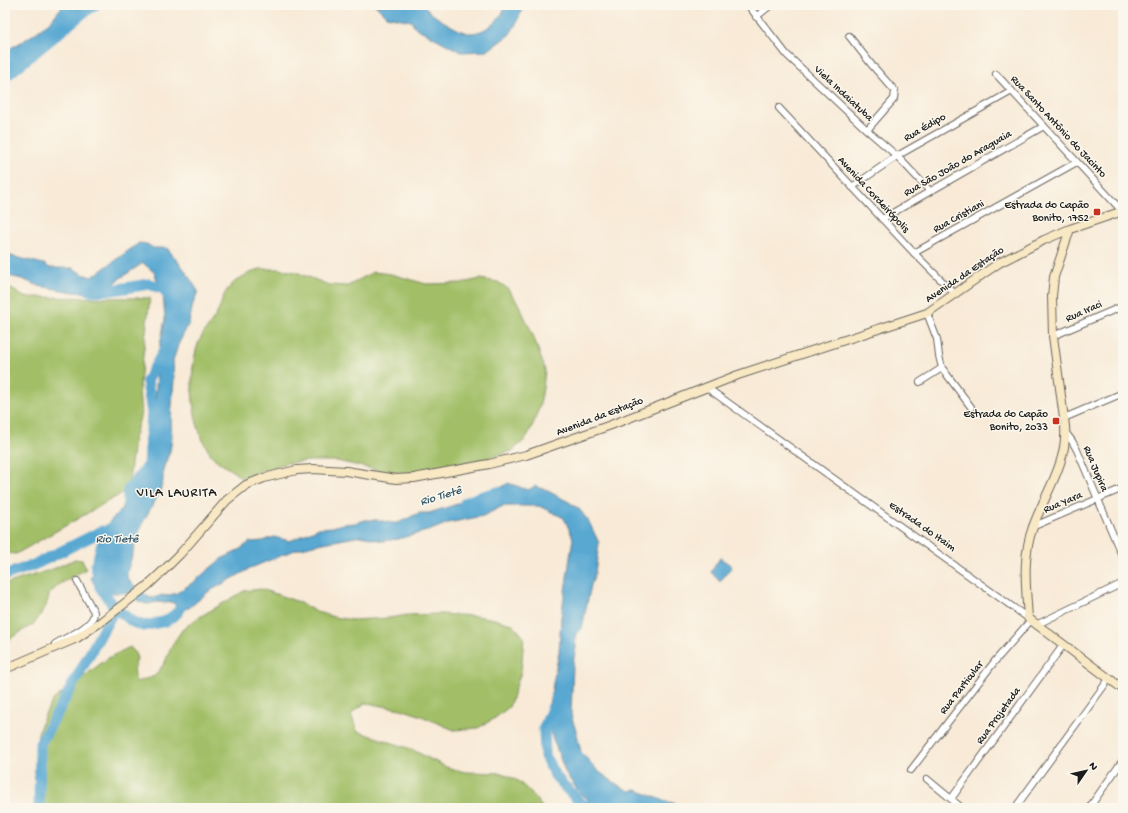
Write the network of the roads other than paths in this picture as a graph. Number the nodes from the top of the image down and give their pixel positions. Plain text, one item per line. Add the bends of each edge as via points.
1 (748, 5) edge
2 (771, 5) edge
3 (756, 17) junction
4 (849, 36) dead end
5 (996, 74) dead end
6 (1012, 91) junction
7 (778, 108) dead end
8 (1044, 126) junction
9 (867, 130) junction
10 (897, 156) junction
11 (1077, 162) junction
12 (852, 187) junction
13 (930, 191) junction
14 (1123, 211) edge
15 (882, 219) junction
16 (1070, 229) junction
17 (914, 253) junction
18 (955, 294) junction
19 (1123, 306) edge
20 (928, 313) junction
21 (1053, 336) junction
22 (942, 368) junction
23 (920, 382) dead end
24 (706, 387) junction
25 (1123, 393) edge
26 (972, 407) dead end
27 (1064, 418) junction
28 (1066, 433) junction
29 (1123, 488) edge
30 (1097, 499) junction
31 (1032, 527) junction
32 (1123, 558) edge
33 (77, 581) dead end
34 (1123, 583) edge
35 (1032, 621) junction
36 (1064, 644) junction
37 (49, 649) junction
38 (5, 669) edge
39 (1109, 679) junction
40 (1123, 689) edge
41 (1123, 760) edge
42 (911, 770) dead end
43 (927, 779) dead end
44 (951, 799) junction
45 (962, 808) edge
46 (1015, 808) edge
47 (1089, 808) edge

1 - 3 street, Viela Indaiatuba
2 - 3 street
3 - 9 street, Viela Indaiatuba via 787,55
4 - 9 street via 895,91 894,99
5 - 6 street, Rua Santo Antônio do Jacinto
6 - 8 street, Rua Santo Antônio do Jacinto
6 - 10 street, Rua Édipo
7 - 12 street, Avenida Cordeirópolis
8 - 11 street, Rua Santo Antônio do Jacinto
8 - 13 street, Rua São João do Araguaia
9 - 10 street, Viela Indaiatuba
10 - 12 street, Rua Édipo
10 - 13 street, Viela Indaiatuba
11 - 14 street, Rua Santo Antônio do Jacinto
11 - 17 street, Rua Cristiani
12 - 15 street, Avenida Cordeirópolis
13 - 15 street, Rua São João do Araguaia
14 - 16 street, Avenida da Estação
15 - 17 street, Avenida Cordeirópolis
16 - 18 street, Avenida da Estação via 999,263
16 - 21 street via 1054,277
17 - 18 street, Avenida Cordeirópolis
18 - 20 street, Avenida da Estação
19 - 21 street, Rua Iraci
20 - 22 street via 937,339
20 - 24 street, Avenida da Estação
21 - 27 street
22 - 23 street
22 - 26 street
24 - 35 street, Estrada do Itaim
24 - 37 street, Avenida da Estação via 577,438 526,456 495,463 414,478 346,471 297,470 246,485 227,500 180,554 147,586 91,630
25 - 27 street
27 - 28 street
28 - 30 street, Rua Jupira via 1077,450
28 - 31 street via 1059,466
29 - 30 street, Rua Yara
30 - 31 street, Rua Yara
30 - 32 street, Rua Jupira
31 - 35 street via 1025,574
33 - 37 street via 94,612 94,617 91,623
34 - 35 street
35 - 36 street, Estrada do Itaim
35 - 42 street, Rua Particular via 995,661
36 - 39 street, Estrada do Itaim
36 - 44 street, Rua Projetada
37 - 38 street, Avenida da Estação
39 - 40 street, Estrada do Itaim
39 - 46 street
41 - 47 street
43 - 44 street
44 - 45 street

